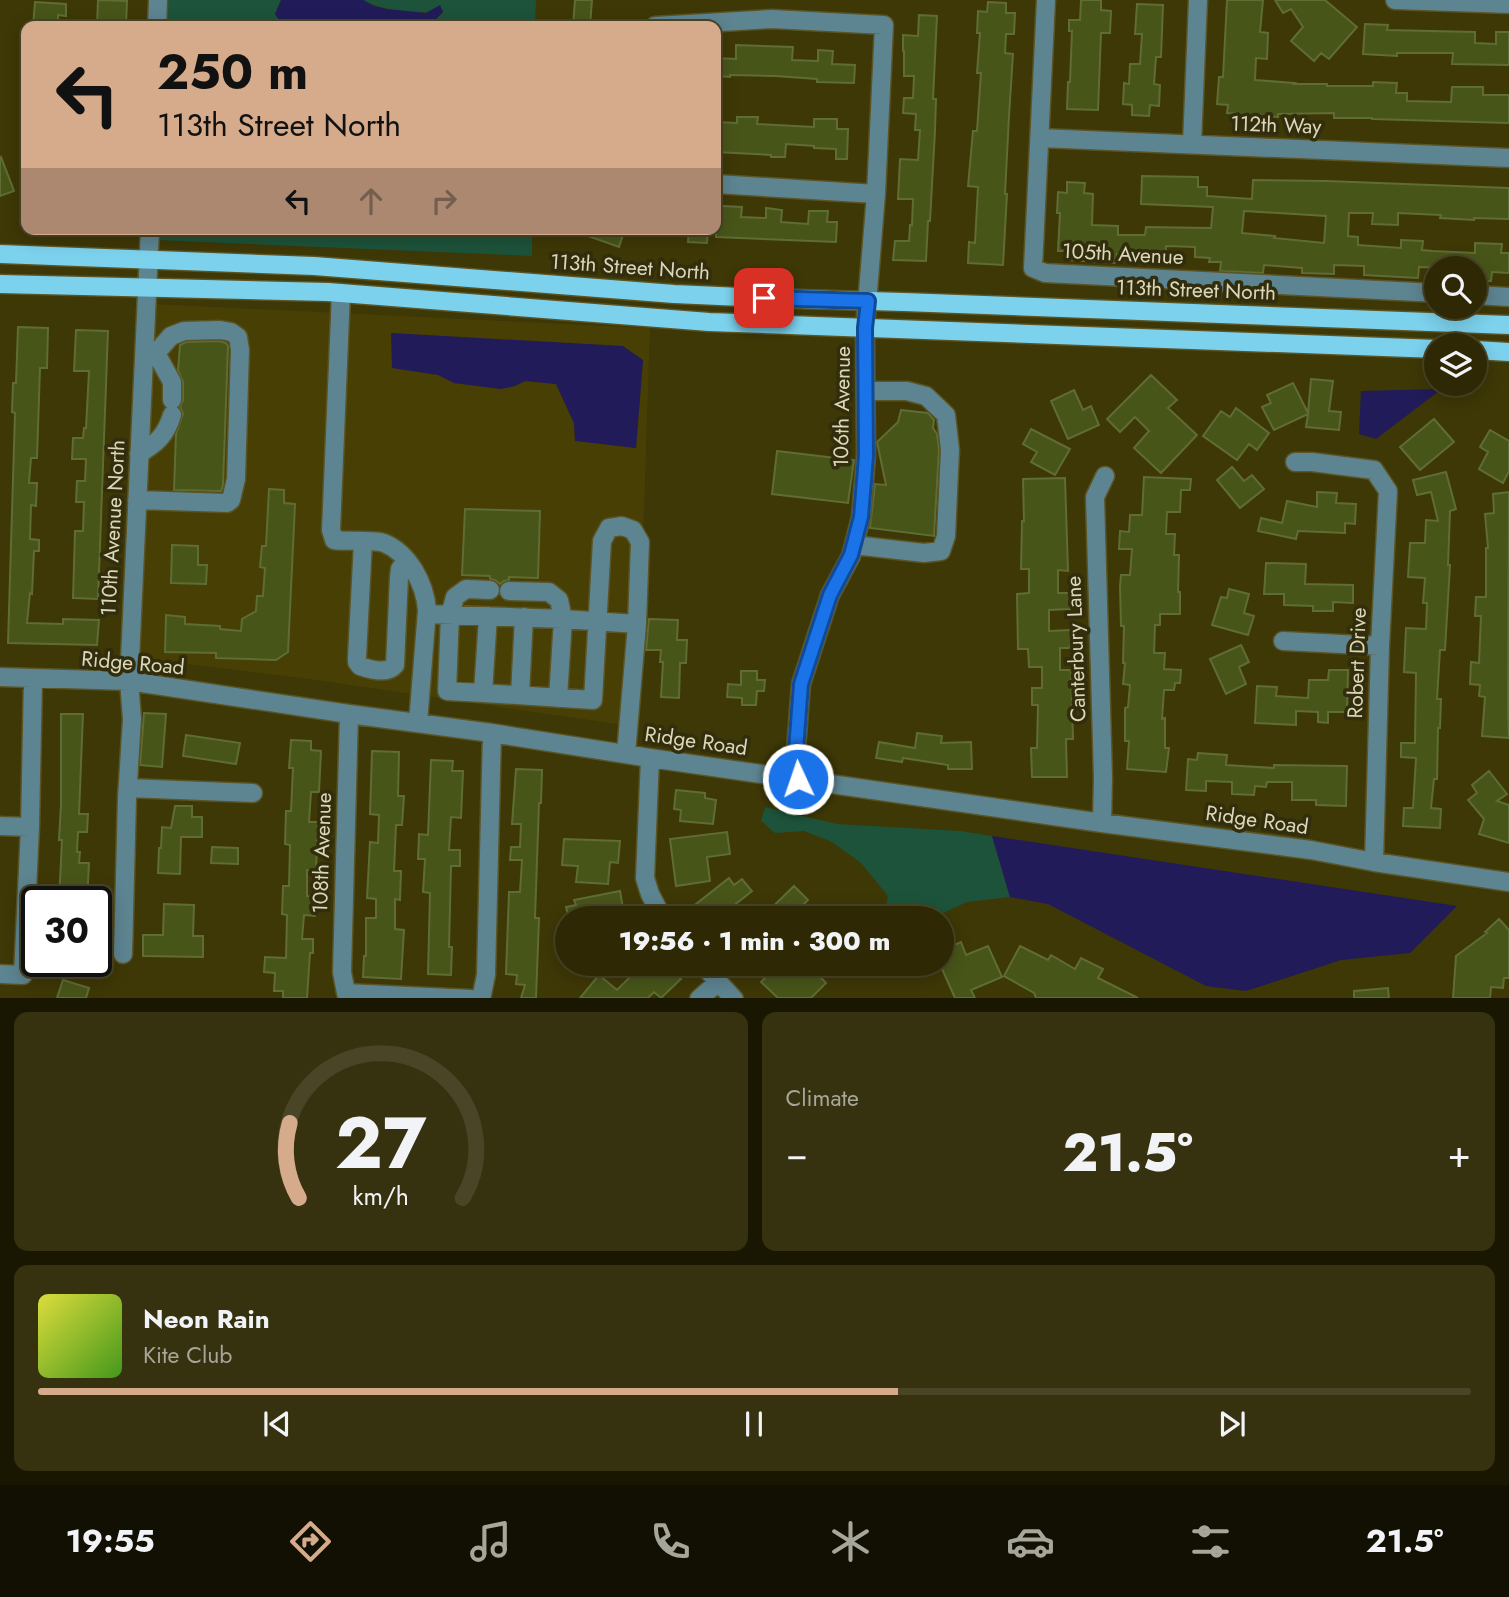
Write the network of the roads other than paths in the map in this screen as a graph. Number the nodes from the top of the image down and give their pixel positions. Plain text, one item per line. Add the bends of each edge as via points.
1 (158, 0) edge
2 (1046, 0) edge
3 (1198, 0) edge
4 (1395, 0) edge
5 (1509, 4) edge
6 (157, 21) edge
7 (721, 22) edge
8 (1040, 138) junction
9 (1192, 145) junction
10 (1509, 158) edge
11 (721, 184) edge
12 (876, 194) junction
13 (150, 235) edge
14 (0, 254) edge
15 (148, 259) junction
16 (0, 284) edge
17 (147, 288) junction
18 (1424, 292) edge
19 (341, 293) junction
20 (1487, 296) edge
21 (1509, 297) edge
22 (868, 301) junction
23 (1509, 325) edge
24 (865, 328) junction
25 (1424, 349) edge
26 (1487, 351) edge
27 (1509, 352) edge
28 (150, 353) junction
29 (866, 391) junction
30 (139, 454) junction
31 (1295, 462) dead end
32 (1105, 476) dead end
33 (137, 499) junction
34 (363, 542) junction
35 (854, 545) junction
36 (406, 561) junction
37 (490, 590) dead end
38 (509, 591) dead end
39 (427, 614) junction
40 (450, 615) junction
41 (488, 616) junction
42 (524, 617) junction
43 (563, 619) junction
44 (597, 621) junction
45 (637, 624) junction
46 (1283, 641) dead end
47 (1380, 646) junction
48 (0, 677) edge
49 (33, 679) junction
50 (129, 681) junction
51 (483, 693) junction
52 (520, 695) junction
53 (558, 698) junction
54 (349, 714) junction
55 (418, 723) junction
56 (492, 733) junction
57 (626, 754) junction
58 (650, 758) junction
59 (798, 779) junction
60 (128, 788) junction
61 (253, 793) dead end
62 (1102, 823) junction
63 (0, 826) edge
64 (30, 827) junction
65 (1374, 862) junction
66 (1509, 882) edge
67 (656, 906) edge
68 (123, 954) dead end
69 (0, 974) edge
70 (713, 976) edge
71 (718, 982) junction
72 (450, 998) edge
73 (481, 998) edge
74 (700, 998) edge
75 (733, 998) edge

1 - 6 street
2 - 8 street, 105th Avenue
3 - 9 street
4 - 5 street
7 - 12 street, 106th Avenue via 772,19 884,25
8 - 9 street, 112th Way
8 - 18 street, 105th Avenue via 1033,268
9 - 10 street, 112th Way
11 - 12 street
12 - 22 street, 106th Avenue
13 - 15 street, 110th Avenue North
14 - 15 main road, 113th Street North
15 - 17 street, 110th Avenue North
15 - 22 main road, 113th Street North via 314,266 674,294
16 - 17 main road
17 - 19 main road
17 - 28 street, 110th Avenue North
19 - 24 main road via 709,322
19 - 34 street via 331,530 334,540
20 - 21 street
22 - 23 main road, 113th Street North
22 - 24 street, 106th Avenue
24 - 25 main road
24 - 29 street, 106th Avenue
26 - 27 main road
28 - 30 street, 110th Avenue North
28 - 30 street via 172,382 172,407 168,427 156,443
28 - 33 street via 184,331 220,330 238,337 236,479 227,503
29 - 35 street, 106th Avenue via 866,456
29 - 35 street via 926,396 946,415 950,450 946,536 942,551 924,553
30 - 33 street, 110th Avenue North
31 - 47 street, Robert Drive via 1374,470 1388,491
32 - 62 street, Canterbury Lane via 1095,497
33 - 50 street, 110th Avenue North
34 - 36 street via 383,543
34 - 36 street via 360,666 388,671 395,664 399,577
35 - 59 street, 106th Avenue via 830,595 801,684
36 - 39 street via 419,578
37 - 40 street via 466,589 455,597
38 - 43 street via 549,592 559,600
39 - 40 street
39 - 55 street
40 - 41 street
40 - 51 street via 447,691
41 - 42 street
41 - 51 street
42 - 43 street
42 - 52 street
43 - 44 street
43 - 53 street
44 - 45 street
44 - 45 street via 602,541 609,528 622,526 633,530 640,542
44 - 53 street via 593,700
45 - 57 street
46 - 47 street
47 - 65 street, Robert Drive
48 - 49 street, Ridge Road
49 - 50 street, Ridge Road
49 - 64 street
50 - 54 street, Ridge Road
50 - 60 street, 110th Avenue North
51 - 52 street
52 - 53 street
54 - 55 street, Ridge Road
54 - 72 street, 108th Avenue via 342,972 346,993
55 - 56 street, Ridge Road
56 - 57 street, Ridge Road
56 - 73 street via 486,975
57 - 58 street, Ridge Road
58 - 59 street, Ridge Road
58 - 67 street via 645,878
59 - 62 street, Ridge Road
60 - 61 street
60 - 68 street, 110th Avenue North
62 - 65 street, Ridge Road
63 - 64 street
64 - 69 street via 23,975
65 - 66 street, Ridge Road
70 - 71 street
71 - 74 street
71 - 75 street

